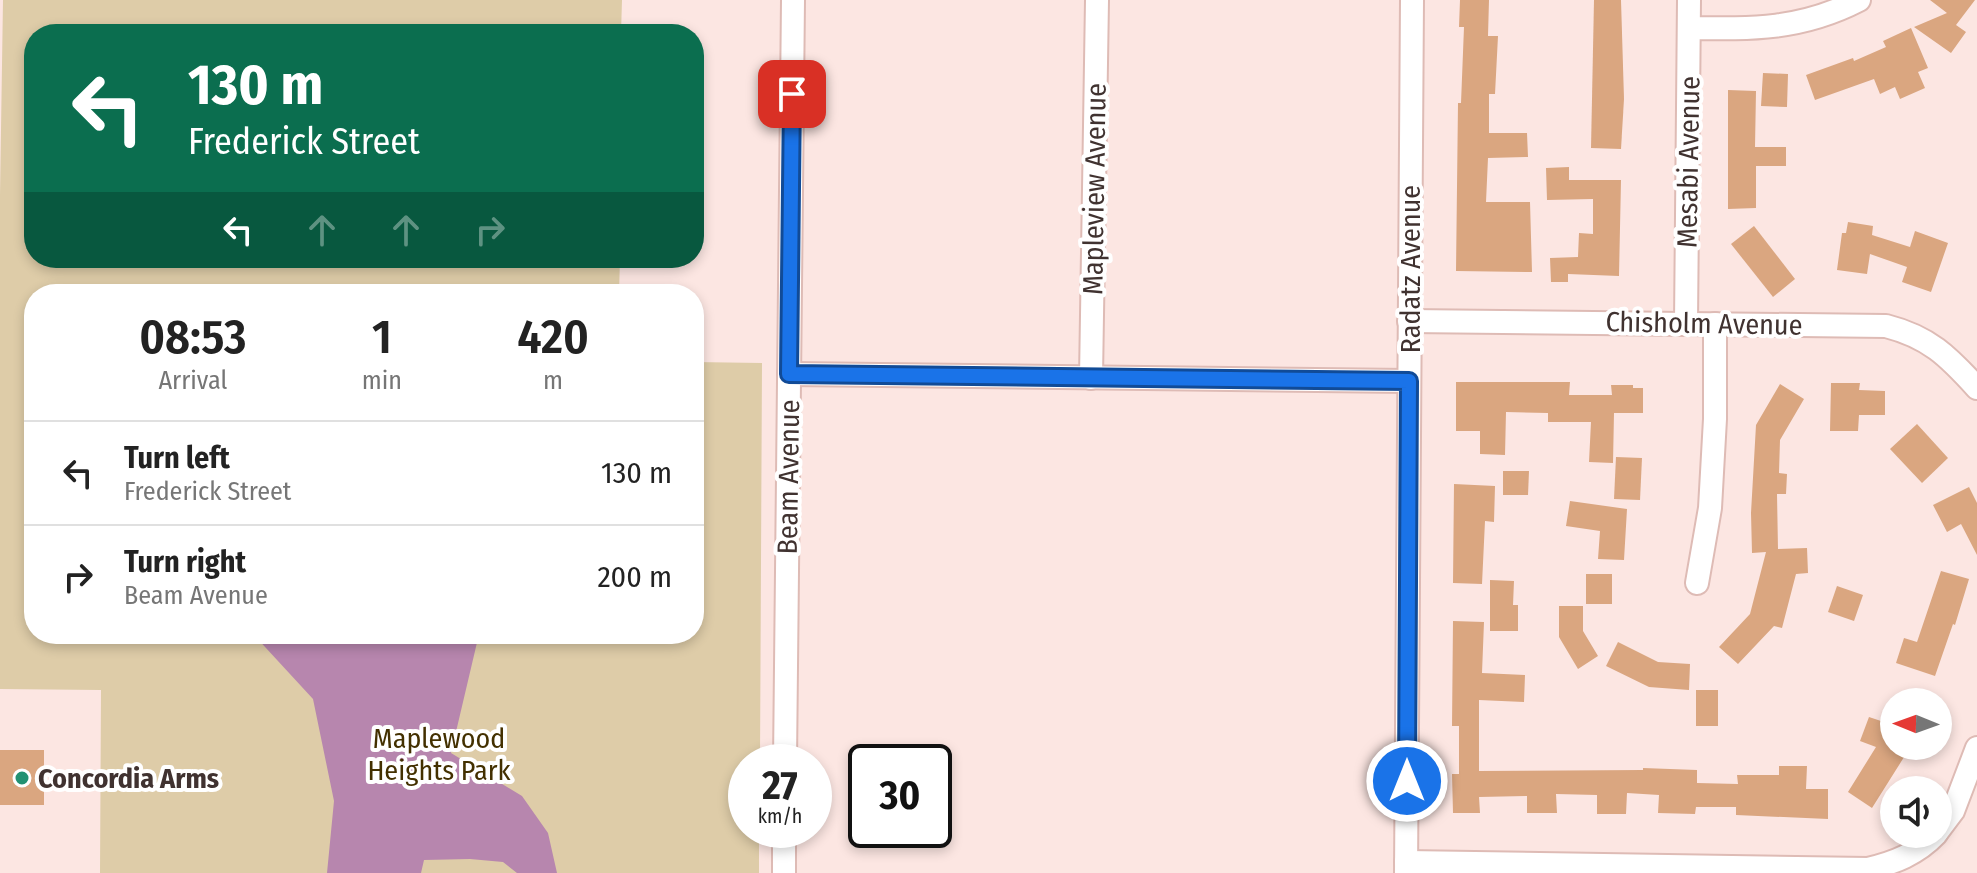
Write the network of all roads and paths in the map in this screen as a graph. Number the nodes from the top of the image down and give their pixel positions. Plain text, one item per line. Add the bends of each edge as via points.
1 (793, 0) edge
2 (1097, 0) edge
3 (1412, 0) edge
4 (1689, 0) edge
5 (1859, 0) edge
6 (1689, 28) junction
7 (1409, 321) junction
8 (1686, 323) junction
9 (1715, 324) junction
10 (789, 374) junction
11 (1091, 378) junction
12 (1409, 381) junction
13 (1977, 388) edge
14 (1697, 583) dead end
15 (785, 744) edge
16 (1977, 748) edge
17 (1952, 812) edge
18 (784, 848) edge
19 (1919, 848) edge
20 (1406, 868) edge
21 (784, 873) edge

1 - 10 street, Beam Avenue
2 - 11 street, Mapleview Avenue
3 - 7 street, Radatz Avenue
4 - 6 street, Mesabi Avenue
5 - 6 street via 1782,27
6 - 8 street, Mesabi Avenue
7 - 8 street, Chisholm Avenue
7 - 12 street, Radatz Avenue
8 - 9 street, Chisholm Avenue
9 - 13 street, Chisholm Avenue via 1886,326 1928,341
9 - 14 street via 1710,508
10 - 11 street
10 - 15 street, Beam Avenue
11 - 12 street
12 - 20 street, Radatz Avenue
16 - 17 street
18 - 21 street
19 - 20 street via 1868,869

